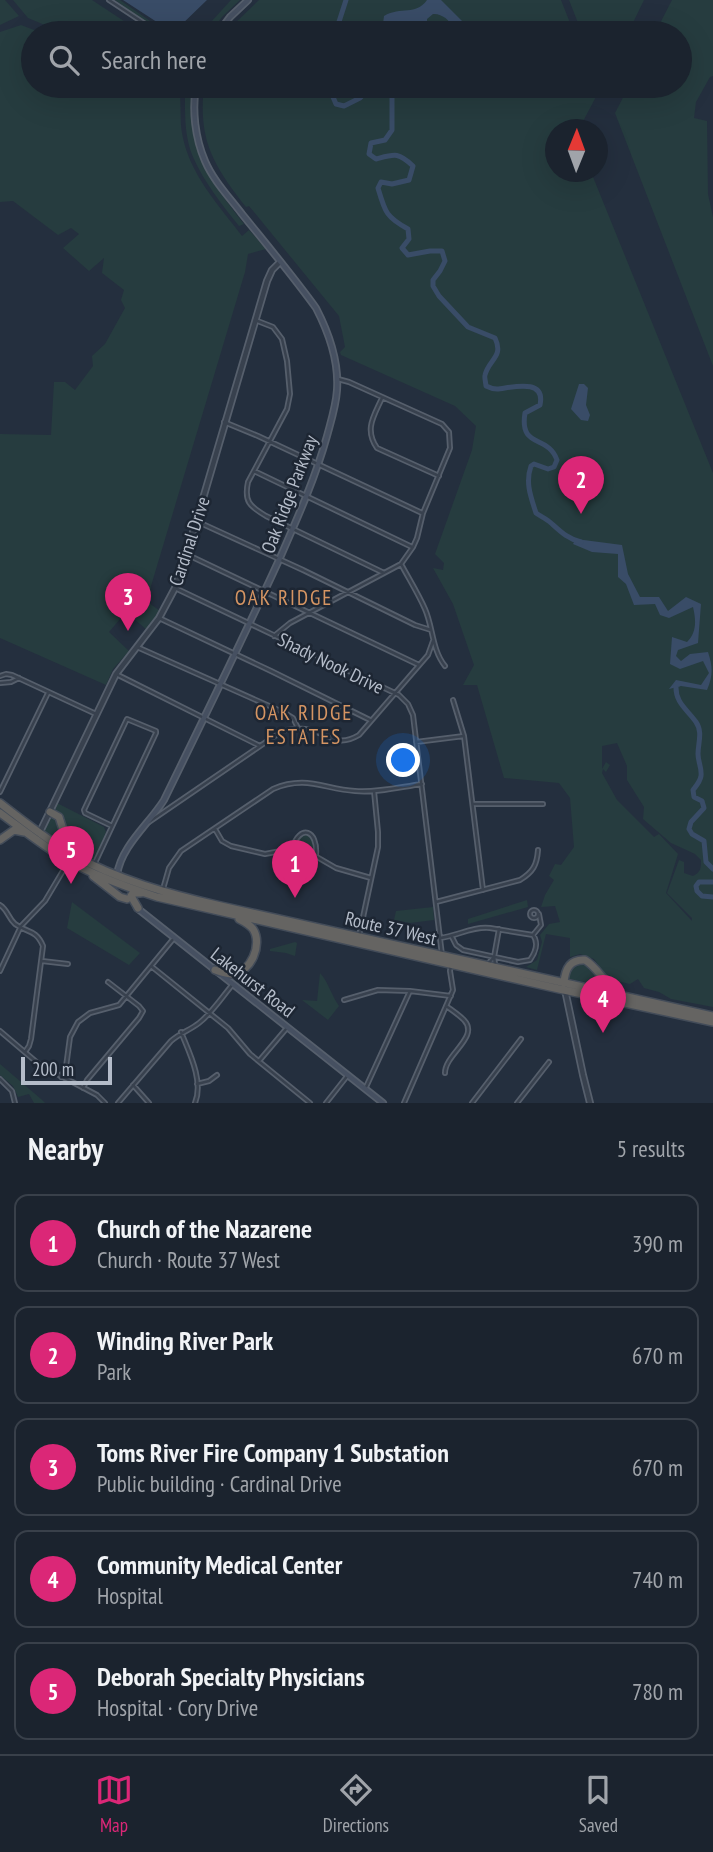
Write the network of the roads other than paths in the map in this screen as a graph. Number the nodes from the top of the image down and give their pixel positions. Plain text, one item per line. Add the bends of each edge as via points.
1 (109, 0) edge
2 (248, 0) edge
3 (141, 21) edge
4 (227, 21) edge
5 (195, 98) edge
6 (280, 262) junction
7 (255, 320) junction
8 (337, 379) junction
9 (382, 398) junction
10 (225, 422) junction
11 (270, 441) junction
12 (319, 464) junction
13 (254, 471) junction
14 (439, 476) junction
15 (307, 497) junction
16 (423, 513) junction
17 (196, 521) junction
18 (293, 529) junction
19 (413, 547) junction
20 (186, 554) junction
21 (279, 559) junction
22 (401, 564) junction
23 (384, 573) junction
24 (175, 588) junction
25 (265, 591) junction
26 (349, 592) junction
27 (311, 612) junction
28 (159, 618) junction
29 (249, 624) junction
30 (431, 630) junction
31 (274, 636) junction
32 (433, 642) junction
33 (137, 647) junction
34 (234, 654) junction
35 (419, 665) junction
36 (445, 666) dead end
37 (116, 674) junction
38 (0, 677) edge
39 (19, 678) junction
40 (0, 683) edge
41 (220, 684) junction
42 (48, 693) junction
43 (395, 693) junction
44 (453, 700) dead end
45 (97, 714) junction
46 (204, 718) junction
47 (372, 721) junction
48 (299, 729) junction
49 (464, 736) junction
50 (416, 742) junction
51 (260, 746) junction
52 (422, 785) junction
53 (374, 791) junction
54 (0, 792) edge
55 (0, 803) edge
56 (472, 804) junction
57 (542, 804) dead end
58 (50, 812) junction
59 (0, 813) edge
60 (149, 822) junction
61 (112, 826) junction
62 (214, 828) junction
63 (27, 833) junction
64 (38, 836) junction
65 (0, 840) edge
66 (291, 850) junction
67 (538, 850) dead end
68 (316, 855) junction
69 (69, 861) junction
70 (93, 864) junction
71 (85, 869) junction
72 (371, 878) junction
73 (118, 879) junction
74 (483, 890) junction
75 (162, 891) junction
76 (146, 894) junction
77 (127, 899) junction
78 (436, 902) junction
79 (0, 905) edge
80 (138, 908) junction
81 (225, 914) junction
82 (539, 914) dead end
83 (21, 926) junction
84 (499, 929) junction
85 (533, 935) junction
86 (358, 936) junction
87 (174, 937) junction
88 (452, 937) junction
89 (440, 938) junction
90 (443, 955) junction
91 (494, 957) junction
92 (42, 961) junction
93 (68, 964) dead end
94 (451, 964) junction
95 (487, 965) junction
96 (151, 966) junction
97 (496, 967) junction
98 (0, 970) edge
99 (215, 970) junction
100 (108, 982) dead end
101 (233, 984) junction
102 (565, 987) junction
103 (410, 991) junction
104 (451, 996) junction
105 (127, 997) junction
106 (636, 999) junction
107 (344, 1000) dead end
108 (446, 1006) junction
109 (209, 1013) junction
110 (713, 1016) edge
111 (713, 1023) edge
112 (288, 1027) junction
113 (0, 1031) edge
114 (181, 1032) junction
115 (521, 1039) dead end
116 (25, 1052) junction
117 (260, 1061) junction
118 (549, 1062) dead end
119 (445, 1073) dead end
120 (217, 1075) dead end
121 (348, 1075) junction
122 (61, 1077) junction
123 (0, 1079) edge
124 (197, 1084) junction
125 (133, 1085) junction
126 (83, 1088) junction
127 (365, 1088) junction
128 (381, 1102) edge
129 (15, 1103) edge
130 (105, 1103) edge
131 (118, 1103) edge
132 (149, 1103) edge
133 (195, 1103) edge
134 (310, 1103) edge
135 (326, 1103) edge
136 (404, 1103) edge
137 (472, 1103) edge
138 (517, 1103) edge
139 (590, 1103) edge

1 - 3 street
2 - 4 main road
5 - 6 main road, Oak Ridge Parkway via 197,131 206,163
6 - 7 street, Cardinal Drive via 267,281
6 - 8 main road, Oak Ridge Parkway via 312,301 325,326
7 - 10 street, Cardinal Drive
7 - 11 street via 279,333 288,371 287,409
8 - 9 street
8 - 12 main road, Oak Ridge Parkway
9 - 14 street via 370,431 377,448
9 - 14 street via 447,428 450,448
10 - 11 street
10 - 17 street, Cardinal Drive
11 - 12 street
11 - 13 street
12 - 15 main road, Oak Ridge Parkway
12 - 16 street
13 - 15 street
13 - 18 street via 246,490 250,504
14 - 16 street
15 - 18 main road, Oak Ridge Parkway
15 - 19 street
16 - 19 street
17 - 20 street, Cardinal Drive
17 - 21 street
18 - 21 main road, Oak Ridge Parkway
18 - 23 street
19 - 22 street
20 - 24 street, Cardinal Drive
20 - 25 street
21 - 25 main road, Oak Ridge Parkway
21 - 26 street
22 - 23 street
22 - 30 street
23 - 26 street
24 - 28 street, Cardinal Drive
24 - 29 street, Shady Nook Drive
25 - 27 street
25 - 29 main road, Oak Ridge Parkway
26 - 27 street
26 - 30 street
27 - 31 street
27 - 35 street
28 - 33 street, Cardinal Drive
28 - 34 street
29 - 31 street, Shady Nook Drive
29 - 34 main road, Oak Ridge Parkway
30 - 32 street
31 - 43 street, Shady Nook Drive
32 - 35 street
32 - 36 street
33 - 37 street, Cardinal Drive
33 - 41 street
34 - 41 main road, Oak Ridge Parkway
34 - 47 street
35 - 43 street
37 - 45 street, Cardinal Drive
37 - 46 street
38 - 39 street
39 - 40 street
39 - 42 street
41 - 46 main road, Oak Ridge Parkway
41 - 48 street via 285,713
42 - 45 street
42 - 54 street
43 - 47 street
43 - 50 street, Shady Nook Drive via 411,710
44 - 49 street
45 - 58 street, Cardinal Drive
46 - 51 street
46 - 60 main road, Oak Ridge Parkway
47 - 48 street via 346,741
48 - 51 street via 282,731
49 - 50 street
49 - 56 street
50 - 52 street, Shady Nook Drive
51 - 60 street
52 - 53 street
52 - 78 street, Shady Nook Drive
53 - 62 street via 287,783
53 - 72 street via 379,838
55 - 64 highway, Route 37 West
56 - 57 street
56 - 74 street
58 - 64 street, Cardinal Drive
58 - 70 highway via 60,818 69,847
59 - 63 highway, Route 37 West
60 - 73 main road, Oak Ridge Parkway via 130,846
61 - 61 street via 156,732 127,719 84,811
61 - 70 street
62 - 66 street via 231,846 265,854
62 - 75 street via 176,857
63 - 64 highway, Route 37 West
63 - 65 highway via 14,830
64 - 69 highway, Route 37 West
64 - 70 highway, Route 37 West
66 - 68 street
66 - 68 street via 298,836 307,832 316,840
67 - 74 street via 535,867 526,877
68 - 72 street via 336,868
69 - 71 highway, Route 37 West
69 - 83 street via 45,901
70 - 73 highway, Route 37 West
71 - 73 highway, Route 37 West
71 - 77 highway
72 - 86 street
73 - 75 highway, Route 37 West
73 - 76 highway, Route 37 West
73 - 77 main road, Lakehurst Road
74 - 78 street
75 - 86 highway, Route 37 West
76 - 80 highway via 131,894
76 - 81 highway, Route 37 West
77 - 80 main road, Lakehurst Road
78 - 89 street, Shady Nook Drive
79 - 83 street
80 - 87 main road, Lakehurst Road
81 - 94 highway, Route 37 West
81 - 99 highway via 250,925 257,938 256,950 242,971
82 - 85 street via 541,925
83 - 92 street via 40,939
83 - 98 street
84 - 85 street
84 - 88 street via 483,927
84 - 91 street
85 - 91 street via 536,947 528,961
86 - 90 highway, Route 37 West
87 - 96 street
87 - 99 main road, Lakehurst Road
88 - 89 street
88 - 91 street via 460,949
89 - 90 street, Shady Nook Drive
90 - 95 highway, Route 37 West
91 - 95 street
91 - 97 street
92 - 93 street
92 - 116 street via 31,1039
94 - 102 highway, Route 37 West
94 - 104 street
95 - 97 highway, Route 37 West
96 - 105 street
96 - 109 street
97 - 102 highway, Route 37 West
99 - 101 main road, Lakehurst Road
100 - 105 street
101 - 109 street
101 - 112 main road, Lakehurst Road
102 - 106 highway, Route 37 West
102 - 106 highway via 570,965 585,960 609,987
102 - 111 highway, Route 37 West
102 - 139 street
103 - 104 street
103 - 107 street via 378,990
103 - 127 street
104 - 108 street
105 - 122 street via 119,1005 78,1021
105 - 126 street via 142,1009 141,1015
106 - 110 highway, Route 37 West
108 - 119 street via 466,1021 468,1031 446,1063
108 - 136 street
109 - 114 street
109 - 117 street
112 - 117 street
112 - 121 main road, Lakehurst Road
113 - 116 street
114 - 124 street
114 - 125 street
115 - 137 street
116 - 122 street
117 - 134 street
118 - 138 street
120 - 124 street
121 - 127 main road, Lakehurst Road
121 - 135 street
122 - 126 street
123 - 129 street via 11,1089
124 - 133 street
125 - 131 street
125 - 132 street
126 - 130 street
127 - 128 main road, Lakehurst Road

